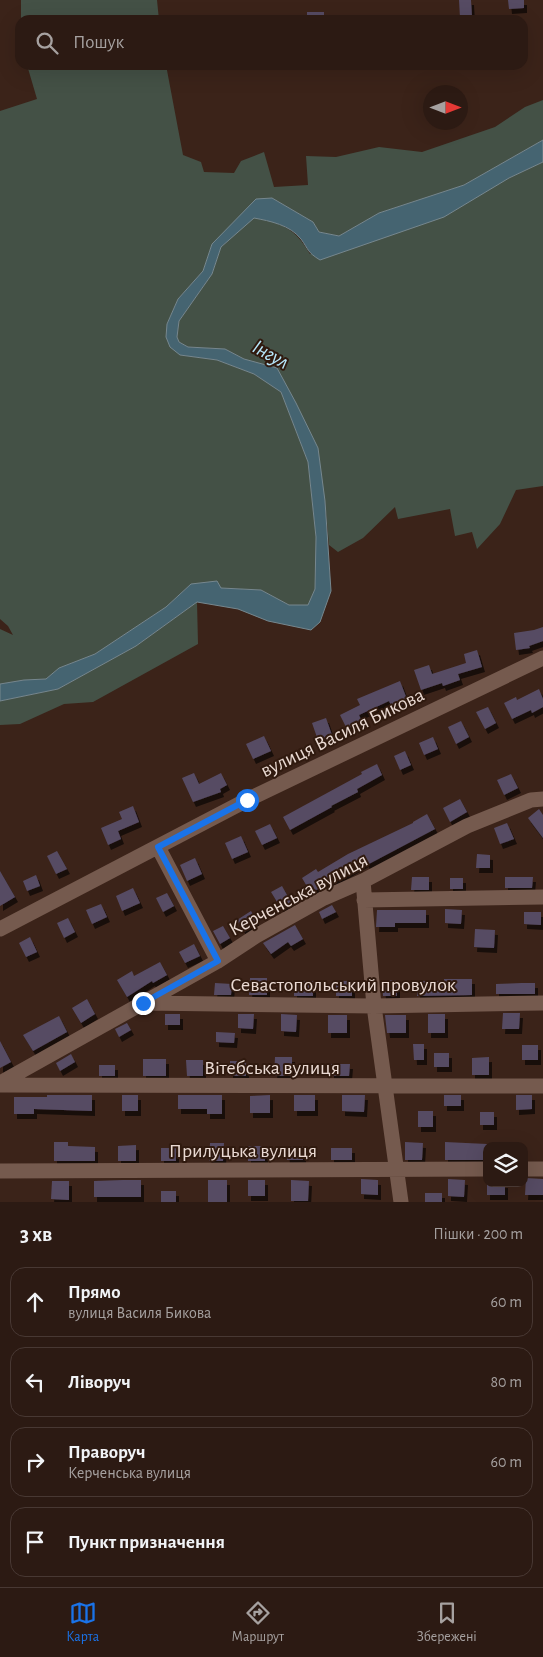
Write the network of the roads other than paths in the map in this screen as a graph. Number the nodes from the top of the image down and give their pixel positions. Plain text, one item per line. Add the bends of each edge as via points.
1 (543, 658) edge
2 (543, 799) edge
3 (158, 847) junction
4 (362, 881) junction
5 (543, 897) edge
6 (364, 900) junction
7 (0, 930) edge
8 (218, 961) junction
9 (143, 1003) junction
10 (543, 1004) edge
11 (374, 1006) junction
12 (0, 1084) edge
13 (543, 1086) edge
14 (384, 1087) junction
15 (543, 1168) edge
16 (483, 1169) edge
17 (528, 1169) edge
18 (396, 1170) junction
19 (0, 1171) edge
20 (401, 1202) edge

1 - 3 street, вулиця Василя Бикова via 247,800
2 - 4 street, Керченська вулиця via 531,800 467,826
3 - 7 street, вулиця Василя Бикова
3 - 8 street
4 - 6 street
4 - 8 street, Керченська вулиця via 324,898
5 - 6 street
6 - 11 street
8 - 9 street, Керченська вулиця
9 - 11 street, Севастопольський провулок
9 - 12 street, Керченська вулиця
10 - 11 street, Севастопольський провулок
11 - 14 street
12 - 14 street, Вітебська вулиця
13 - 14 street, Вітебська вулиця
14 - 18 street
15 - 17 street
16 - 18 street, Прилуцька вулиця
18 - 19 street, Прилуцька вулиця
18 - 20 street

